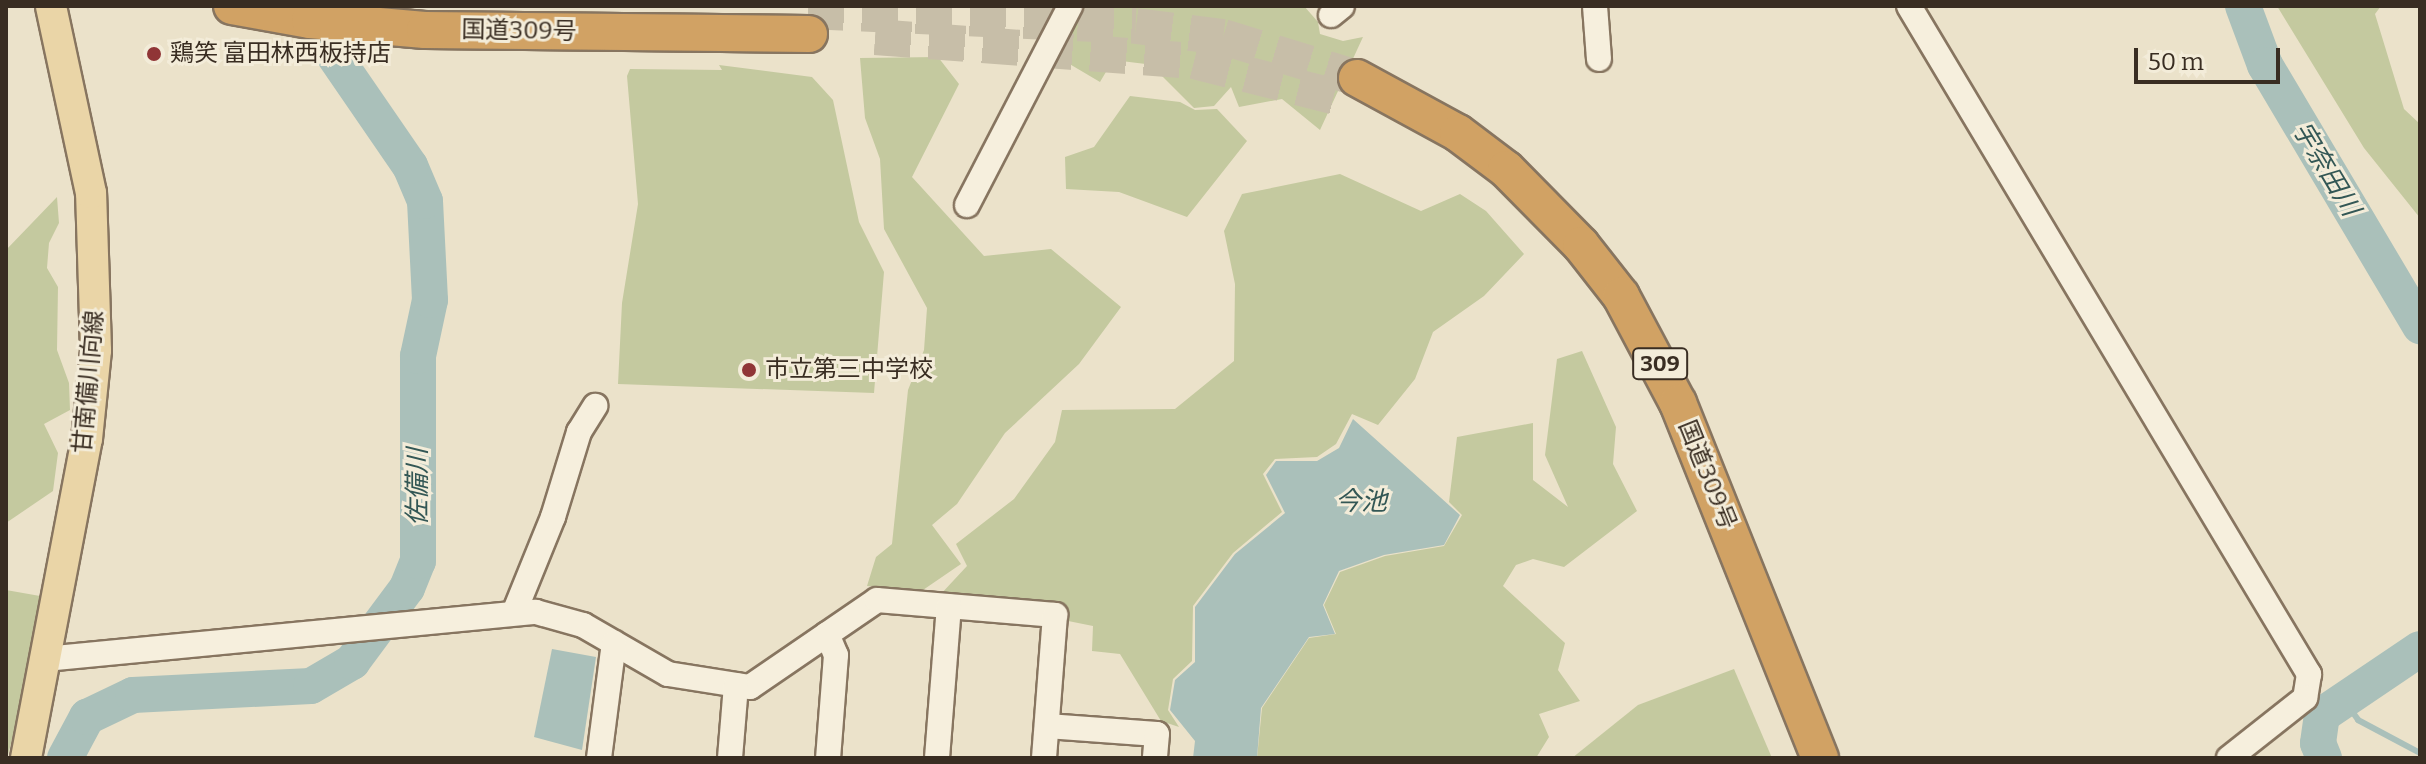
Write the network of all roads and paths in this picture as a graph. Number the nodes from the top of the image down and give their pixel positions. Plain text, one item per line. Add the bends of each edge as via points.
1 (51, 6) edge
2 (232, 6) edge
3 (517, 6) edge
4 (1070, 6) edge
5 (1595, 6) edge
6 (1909, 6) edge
7 (1599, 59) dead end
8 (967, 205) dead end
9 (595, 406) dead end
10 (949, 606) junction
11 (514, 613) junction
12 (827, 634) junction
13 (614, 643) junction
14 (45, 659) junction
15 (736, 685) junction
16 (1047, 726) junction
17 (26, 758) edge
18 (599, 758) edge
19 (730, 758) edge
20 (828, 758) edge
21 (937, 758) edge
22 (1044, 758) edge
23 (1155, 758) edge
24 (1795, 758) edge
25 (1820, 758) edge
26 (2229, 758) edge

1 - 14 main road, 甘南備川向線 via 91,193 97,311 87,439
2 - 3 highway, 国道309号 via 310,20 425,30 809,22
4 - 8 street
5 - 7 street
6 - 26 street via 2309,674 2305,698
9 - 11 street via 579,432 553,517
10 - 12 street via 877,600
10 - 16 street via 1055,615
10 - 21 street
11 - 13 street via 563,617
11 - 14 street
12 - 15 street via 750,687
12 - 20 street via 836,655
13 - 15 street via 668,674
13 - 18 street
14 - 17 main road, 甘南備川向線
15 - 19 street
16 - 22 street
16 - 23 street via 1157,734
24 - 25 highway, 国道309号 / 309 via 1651,399 1601,309 1532,225 1487,182 1352,89 1458,133 1506,169 1581,245 1621,296 1678,403

